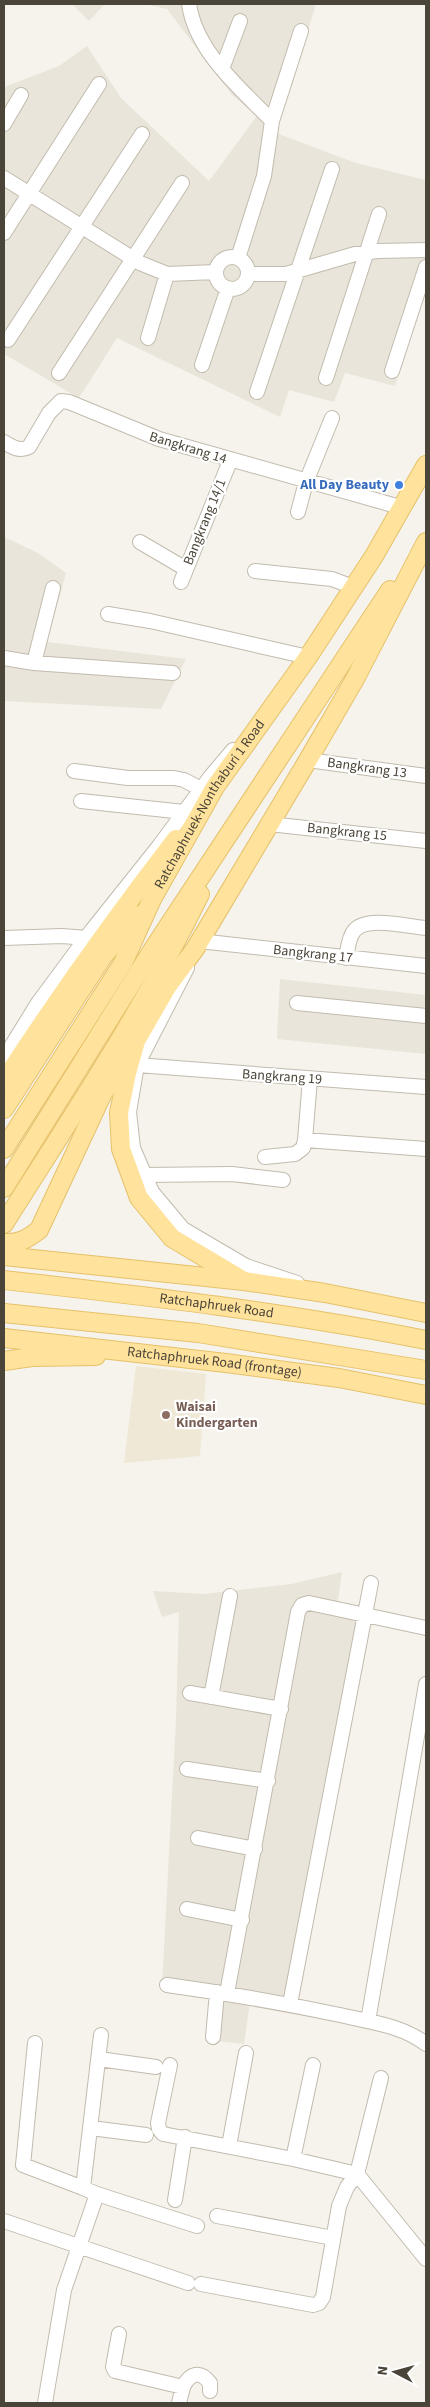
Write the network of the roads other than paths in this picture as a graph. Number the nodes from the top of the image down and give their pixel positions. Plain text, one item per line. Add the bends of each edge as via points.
1 (189, 4) edge
2 (240, 21) dead end
3 (301, 31) dead end
4 (222, 69) junction
5 (99, 84) dead end
6 (21, 95) dead end
7 (272, 121) junction
8 (4, 124) edge
9 (142, 134) dead end
10 (332, 169) dead end
11 (4, 178) edge
12 (182, 183) dead end
13 (30, 194) junction
14 (378, 214) dead end
15 (80, 226) junction
16 (4, 233) edge
17 (426, 250) edge
18 (366, 252) junction
19 (132, 258) junction
20 (238, 258) junction
21 (426, 267) edge
22 (298, 271) junction
23 (216, 272) junction
24 (167, 274) junction
25 (248, 274) junction
26 (228, 288) junction
27 (148, 338) dead end
28 (8, 340) dead end
29 (202, 365) dead end
30 (392, 372) dead end
31 (58, 373) dead end
32 (326, 378) dead end
33 (257, 392) dead end
34 (332, 418) dead end
35 (4, 442) edge
36 (230, 461) junction
37 (426, 465) edge
38 (306, 482) junction
39 (400, 507) junction
40 (298, 512) dead end
41 (426, 536) edge
42 (140, 542) dead end
43 (426, 542) edge
44 (186, 569) junction
45 (255, 571) dead end
46 (181, 582) dead end
47 (353, 587) junction
48 (53, 588) dead end
49 (108, 614) dead end
50 (308, 657) junction
51 (4, 658) edge
52 (34, 662) junction
53 (173, 673) dead end
54 (308, 760) junction
55 (74, 771) dead end
56 (426, 776) edge
57 (208, 788) junction
58 (81, 801) dead end
59 (184, 812) junction
60 (269, 824) junction
61 (234, 826) junction
62 (426, 841) edge
63 (152, 899) junction
64 (426, 928) edge
65 (4, 938) edge
66 (87, 938) junction
67 (197, 945) junction
68 (346, 958) junction
69 (426, 966) edge
70 (297, 1004) dead end
71 (426, 1016) edge
72 (136, 1041) junction
73 (4, 1058) edge
74 (137, 1065) junction
75 (310, 1079) junction
76 (4, 1081) edge
77 (426, 1087) edge
78 (4, 1109) edge
79 (305, 1140) junction
80 (4, 1149) edge
81 (426, 1149) edge
82 (265, 1157) dead end
83 (144, 1175) junction
84 (283, 1180) dead end
85 (4, 1188) edge
86 (4, 1224) edge
87 (4, 1243) edge
88 (4, 1256) edge
89 (4, 1280) edge
90 (244, 1281) junction
91 (325, 1293) junction
92 (426, 1312) edge
93 (4, 1314) edge
94 (4, 1338) edge
95 (426, 1340) edge
96 (66, 1344) junction
97 (4, 1352) edge
98 (128, 1352) junction
99 (4, 1361) edge
100 (426, 1370) edge
101 (426, 1395) edge
102 (371, 1583) dead end
103 (230, 1596) dead end
104 (365, 1615) junction
105 (426, 1628) edge
106 (426, 1684) edge
107 (190, 1693) dead end
108 (211, 1697) junction
109 (281, 1709) junction
110 (187, 1769) dead end
111 (268, 1781) junction
112 (198, 1838) dead end
113 (255, 1849) junction
114 (187, 1909) dead end
115 (242, 1920) junction
116 (167, 1985) dead end
117 (222, 1992) junction
118 (290, 2004) junction
119 (368, 2021) junction
120 (101, 2036) dead end
121 (212, 2037) dead end
122 (35, 2043) dead end
123 (426, 2044) edge
124 (246, 2053) dead end
125 (99, 2060) junction
126 (313, 2065) dead end
127 (381, 2078) dead end
128 (91, 2128) junction
129 (146, 2135) dead end
130 (185, 2137) junction
131 (229, 2146) junction
132 (293, 2159) junction
133 (356, 2174) junction
134 (83, 2188) junction
135 (97, 2194) junction
136 (175, 2200) dead end
137 (217, 2216) dead end
138 (4, 2221) edge
139 (197, 2226) dead end
140 (333, 2238) junction
141 (78, 2247) junction
142 (426, 2259) edge
143 (119, 2334) dead end
144 (183, 2387) junction
145 (210, 2391) dead end
146 (45, 2403) edge
147 (178, 2403) edge

1 - 4 street via 196,31
2 - 4 street
3 - 7 street
4 - 7 street
5 - 13 street
6 - 8 street
7 - 20 street via 264,176
9 - 15 street
10 - 22 street
11 - 13 street
12 - 19 street
13 - 15 street
13 - 16 street
14 - 18 street
15 - 19 street
15 - 28 street
17 - 18 street
18 - 22 street
18 - 32 street
19 - 24 street
19 - 31 street
20 - 23 street via 226,258
20 - 25 street via 243,261
21 - 30 street
22 - 25 street via 274,275
22 - 33 street
23 - 24 street
23 - 26 street via 217,279
24 - 27 street
25 - 26 street via 244,284
26 - 29 street
34 - 38 street
35 - 36 street, Bangkrang 14 via 18,449 29,447 48,413 62,401 159,439
36 - 38 street, Bangkrang 14
36 - 44 street, Bangkrang 14/1
37 - 39 main road, Ratchaphruek-Nonthaburi 1 Road
38 - 39 street, Bangkrang 14
38 - 40 street
39 - 47 main road, Ratchaphruek-Nonthaburi 1 Road
41 - 61 main road
42 - 44 street
43 - 54 main road via 355,679
44 - 46 street, Bangkrang 14/1
45 - 47 street via 332,579
47 - 50 main road, Ratchaphruek-Nonthaburi 1 Road
48 - 52 street
49 - 50 street
50 - 57 main road, Ratchaphruek-Nonthaburi 1 Road
51 - 52 street
52 - 53 street
54 - 56 street, Bangkrang 13
54 - 60 main road
55 - 57 street via 137,778 174,778
57 - 59 street
57 - 63 main road, Ratchaphruek-Nonthaburi 1 Road
57 - 76 main road via 52,1007
58 - 59 street
59 - 66 street
60 - 62 street, Bangkrang 15
60 - 67 main road
61 - 85 main road
61 - 86 main road via 170,955
63 - 78 main road via 103,956
63 - 80 main road, Ratchaphruek-Nonthaburi 1 Road via 123,963
64 - 68 street via 380,923 360,926 351,937
65 - 66 street
66 - 73 street via 38,1003
67 - 68 street, Bangkrang 17
67 - 72 main road via 167,987
67 - 74 street via 177,991
68 - 69 street, Bangkrang 17
70 - 71 street
72 - 87 main road via 102,1095 39,1230 22,1242
72 - 90 main road via 119,1113 120,1149 139,1198 172,1238
74 - 75 street, Bangkrang 19
74 - 83 street via 129,1112 133,1148
75 - 77 street, Bangkrang 19
75 - 79 street
79 - 81 street
79 - 82 street via 303,1148 295,1154
83 - 84 street via 232,1174
83 - 91 street via 152,1192 184,1229 246,1266
88 - 90 main road
89 - 95 main road, Ratchaphruek Road via 151,1296 354,1325
90 - 91 main road
91 - 92 main road
93 - 100 main road via 198,1333
94 - 96 main road, Ratchaphruek Road (frontage)
96 - 97 main road
96 - 98 main road, Ratchaphruek Road (frontage)
98 - 99 main road
98 - 101 main road, Ratchaphruek Road (frontage) via 339,1378
102 - 104 street
103 - 108 street
104 - 105 street
104 - 109 street via 309,1603 302,1605 298,1612
104 - 118 street
106 - 119 street
107 - 108 street
108 - 109 street
109 - 111 street
110 - 111 street
111 - 113 street
112 - 113 street
113 - 115 street
114 - 115 street
115 - 117 street
116 - 117 street
117 - 118 street
117 - 121 street
118 - 119 street
119 - 123 street via 403,2030
120 - 125 street
122 - 134 street via 23,2165
124 - 131 street
125 - 128 street
125 - 130 street via 163,2066 159,2129 163,2134
126 - 132 street
127 - 133 street
128 - 129 street
128 - 134 street
130 - 131 street
130 - 136 street
131 - 132 street
132 - 133 street
133 - 140 street via 342,2196
133 - 142 street
134 - 135 street
135 - 139 street
135 - 141 street
137 - 140 street
138 - 141 street
140 - 141 street via 323,2297 313,2305 194,2283
141 - 146 street via 64,2290
143 - 144 street via 115,2371
144 - 145 street via 188,2377 199,2375 207,2378
144 - 147 street

